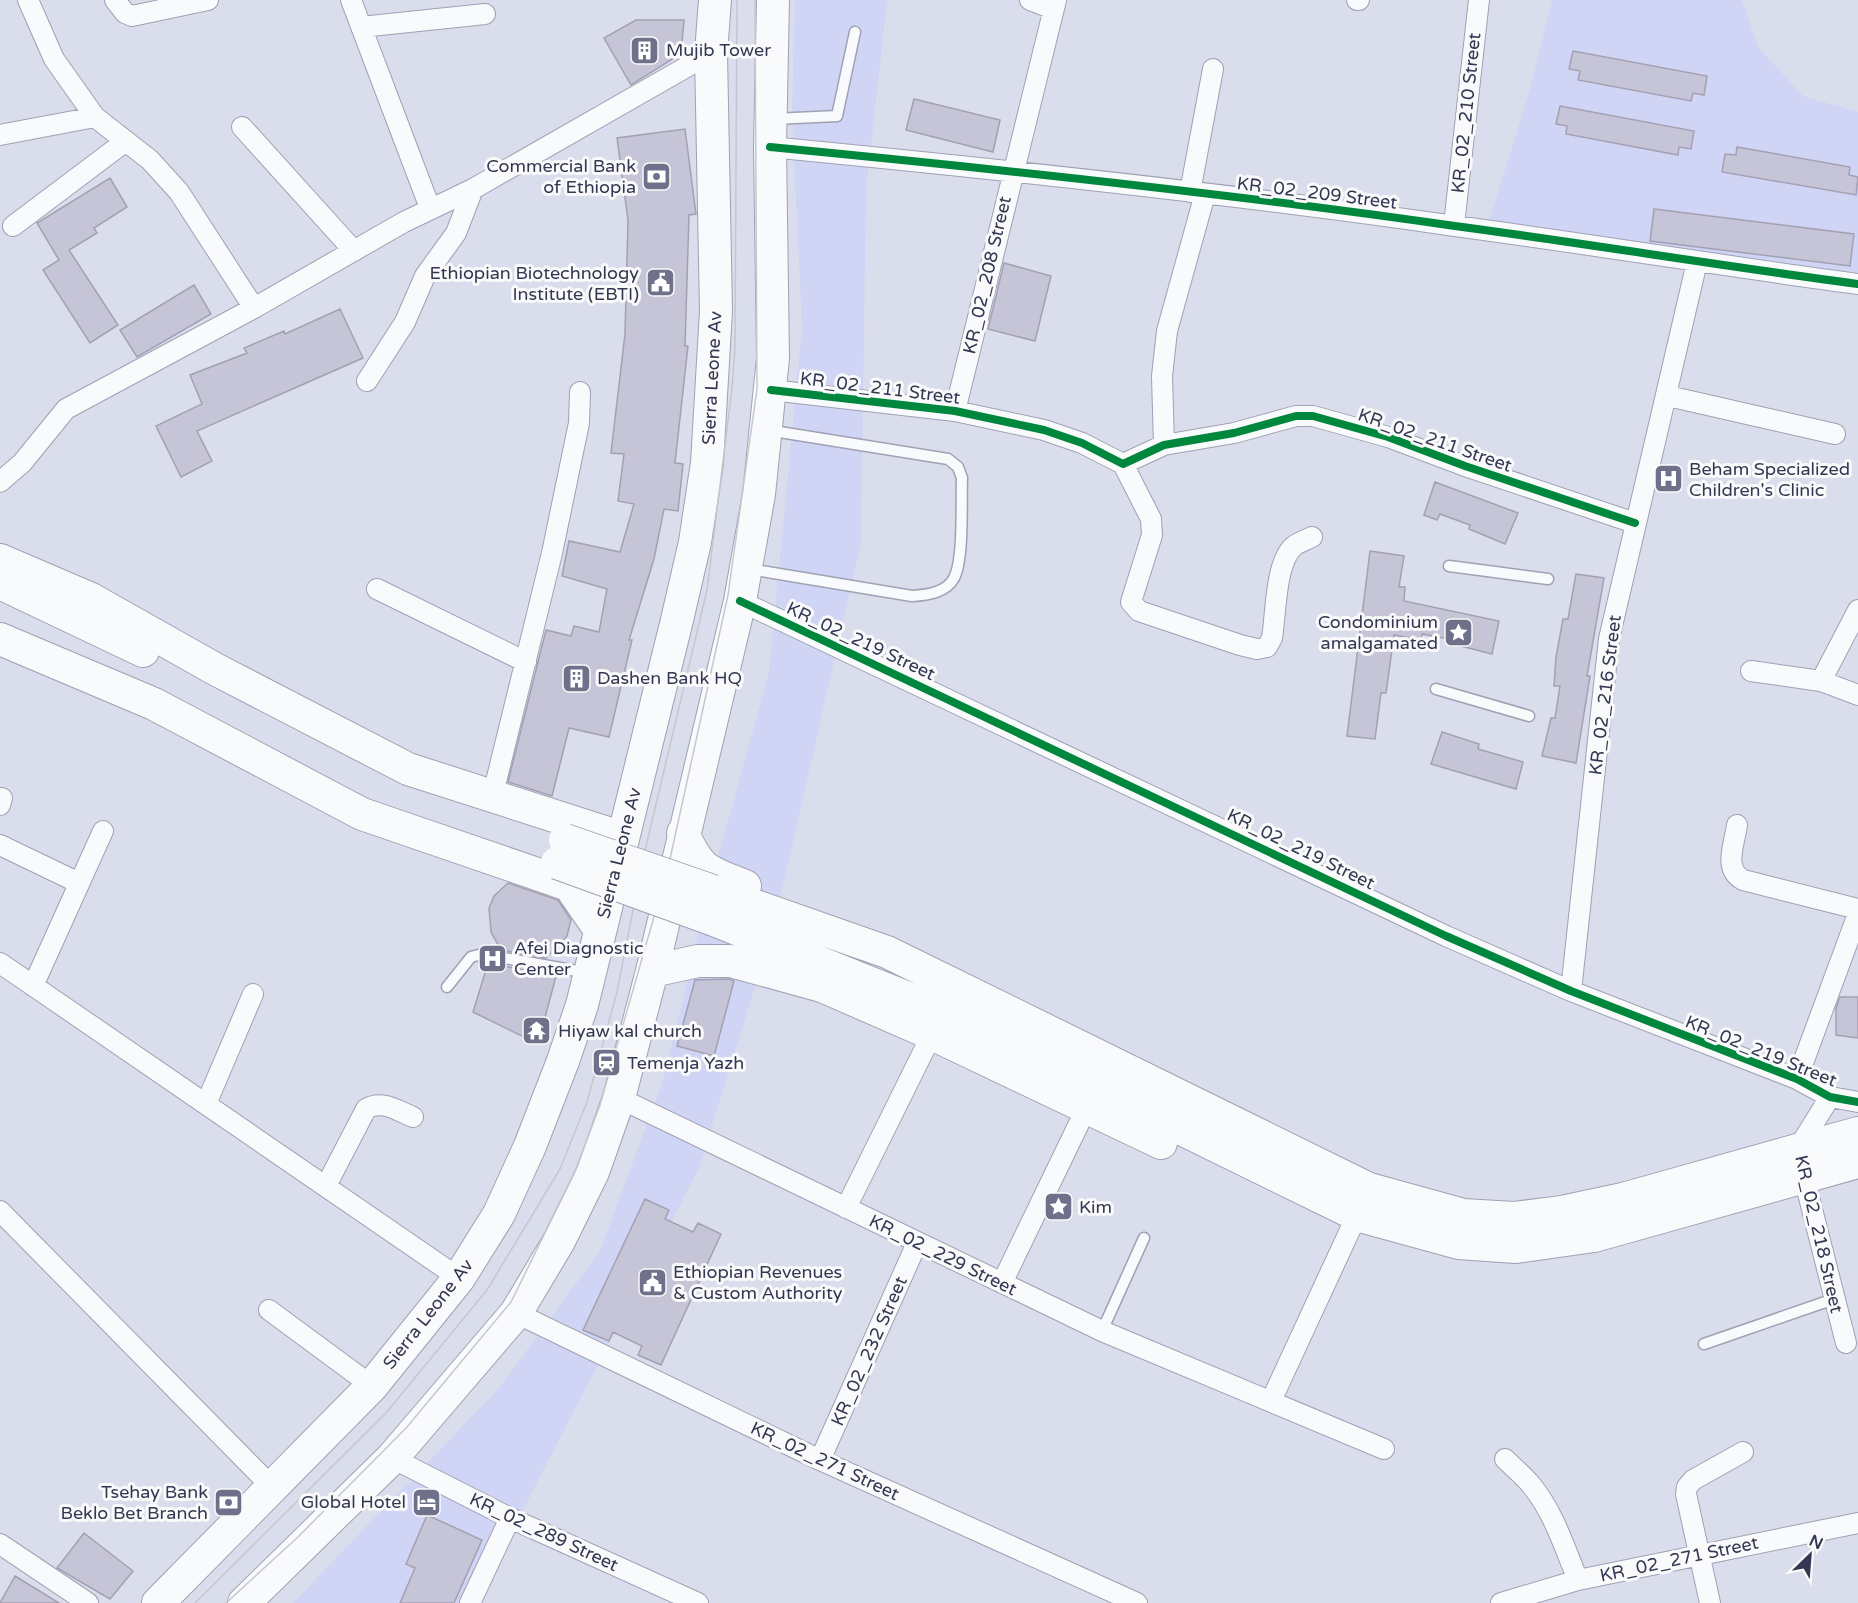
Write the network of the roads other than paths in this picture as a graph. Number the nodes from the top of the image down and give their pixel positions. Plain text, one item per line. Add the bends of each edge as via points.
1 (28, 0) edge
2 (115, 0) edge
3 (208, 0) edge
4 (351, 0) edge
5 (715, 0) edge
6 (773, 0) edge
7 (1030, 0) edge
8 (1479, 0) edge
9 (1054, 4) edge
10 (485, 14) dead end
11 (361, 27) junction
12 (855, 32) dead end
13 (711, 53) junction
14 (1213, 69) dead end
15 (95, 117) junction
16 (242, 127) dead end
17 (771, 133) junction
18 (0, 135) edge
19 (126, 141) junction
20 (1012, 170) junction
21 (473, 189) junction
22 (1197, 193) junction
23 (430, 208) junction
24 (1454, 225) junction
25 (13, 226) dead end
26 (354, 251) junction
27 (1697, 262) junction
28 (1858, 284) edge
29 (254, 308) junction
30 (367, 381) dead end
31 (771, 390) junction
32 (580, 392) dead end
33 (1668, 396) junction
34 (955, 411) junction
35 (766, 430) junction
36 (1835, 434) dead end
37 (1164, 445) junction
38 (1123, 464) junction
39 (0, 482) edge
40 (1635, 523) junction
41 (1311, 537) dead end
42 (0, 560) edge
43 (1449, 566) dead end
44 (746, 568) junction
45 (1548, 579) dead end
46 (0, 583) edge
47 (377, 589) dead end
48 (740, 601) junction
49 (1858, 610) edge
50 (0, 615) edge
51 (0, 639) edge
52 (526, 662) junction
53 (1751, 671) dead end
54 (1821, 681) junction
55 (1436, 689) dead end
56 (1858, 694) edge
57 (1529, 716) dead end
58 (492, 798) junction
59 (1737, 825) dead end
60 (103, 831) dead end
61 (683, 833) junction
62 (623, 838) junction
63 (0, 844) edge
64 (561, 851) junction
65 (79, 883) junction
66 (714, 905) junction
67 (1858, 909) edge
68 (1858, 914) edge
69 (600, 930) junction
70 (0, 963) edge
71 (652, 971) junction
72 (589, 973) junction
73 (33, 986) junction
74 (447, 987) dead end
75 (1571, 991) junction
76 (253, 994) dead end
77 (932, 1034) junction
78 (1797, 1079) junction
79 (1830, 1096) junction
80 (619, 1098) junction
81 (1858, 1102) edge
82 (206, 1104) junction
83 (1086, 1109) junction
84 (413, 1117) dead end
85 (1858, 1133) edge
86 (1858, 1162) edge
87 (1801, 1164) junction
88 (1319, 1165) junction
89 (1284, 1179) junction
90 (326, 1186) junction
91 (846, 1208) junction
92 (0, 1211) edge
93 (1357, 1215) junction
94 (1144, 1238) dead end
95 (917, 1243) junction
96 (459, 1278) junction
97 (1002, 1283) junction
98 (1834, 1299) junction
99 (270, 1310) dead end
100 (516, 1313) junction
101 (1102, 1331) junction
102 (1846, 1343) dead end
103 (1704, 1344) dead end
104 (372, 1386) junction
105 (1271, 1401) junction
106 (1384, 1449) dead end
107 (1743, 1452) dead end
108 (392, 1458) junction
109 (1505, 1459) dead end
110 (820, 1460) junction
111 (272, 1487) junction
112 (510, 1518) junction
113 (1858, 1523) edge
114 (0, 1544) edge
115 (1698, 1554) junction
116 (1578, 1580) junction
117 (88, 1603) edge
118 (158, 1603) edge
119 (244, 1603) edge
120 (470, 1603) edge
121 (698, 1603) edge
122 (1137, 1603) edge
123 (1501, 1603) edge
124 (1710, 1603) edge

1 - 15 street via 54,58
2 - 3 street via 124,13 132,16
4 - 11 street
5 - 13 main road, Sierra Leone Av
6 - 17 main road
7 - 9 street
8 - 24 street, KR_02_210 Street
9 - 20 street, KR_02_208 Street
10 - 11 street
11 - 23 street
12 - 17 lane via 837,116
13 - 21 street
13 - 62 main road, Sierra Leone Av via 717,303 707,463 695,542
14 - 22 street
15 - 18 street
15 - 19 street
16 - 26 street
17 - 20 street, KR_02_209 Street
17 - 31 main road
19 - 25 street
19 - 29 street via 150,160 178,192
20 - 22 street, KR_02_209 Street
20 - 34 street, KR_02_208 Street
21 - 23 street
21 - 30 street via 456,233 425,276 405,322
22 - 24 street, KR_02_209 Street
22 - 37 street via 1167,332 1162,376
23 - 26 street
24 - 27 street, KR_02_209 Street
26 - 29 street
27 - 28 street, KR_02_209 Street
27 - 33 street, KR_02_216 Street
29 - 39 street via 66,409 22,463
31 - 34 street, KR_02_211 Street
31 - 35 main road
32 - 52 street via 579,423
33 - 36 street
33 - 40 street, KR_02_216 Street
34 - 38 street, KR_02_211 Street via 1044,430 1082,443
35 - 44 main road
35 - 44 lane via 948,459 962,478 958,563 954,578 946,587 912,596
37 - 38 street, KR_02_211 Street
37 - 40 street, KR_02_211 Street via 1234,433 1296,416 1313,416 1388,437
38 - 41 street via 1151,519 1152,535 1131,602 1139,611 1240,645 1267,647 1272,638 1281,570 1294,546
40 - 75 street, KR_02_216 Street via 1609,639
42 - 58 main road via 91,599 408,769
43 - 45 lane
44 - 48 main road
46 - 64 main road via 193,674 370,767
47 - 52 street
48 - 61 main road
48 - 75 street, KR_02_219 Street via 1446,936
49 - 54 street
50 - 64 main road via 369,798
51 - 69 main road via 154,704 362,814 569,885
52 - 58 street
53 - 54 street
54 - 56 street
55 - 57 lane
58 - 62 main road
59 - 67 street via 1730,867 1734,875
60 - 65 street
61 - 71 main road
61 - 88 main road via 704,869 924,951 1260,1114 1287,1131
62 - 69 main road, Sierra Leone Av
63 - 65 street
64 - 66 main road, bridge
65 - 73 street
66 - 88 main road via 887,952
66 - 89 main road
68 - 78 street
69 - 72 main road, Sierra Leone Av
70 - 73 street
71 - 77 main road via 698,961 731,961 843,994
71 - 80 main road
72 - 74 lane via 482,954 471,957
72 - 96 main road, Sierra Leone Av via 563,1061 530,1146 499,1214
73 - 82 street
75 - 78 street, KR_02_219 Street
76 - 82 street
77 - 83 main road
77 - 91 street
78 - 79 street, KR_02_219 Street
79 - 81 street, KR_02_219 Street
79 - 87 street, KR_02_218 Street
80 - 91 street, KR_02_229 Street
80 - 100 main road via 593,1172 559,1241
82 - 90 street
83 - 89 main road via 1211,1168 1263,1181
83 - 97 street
84 - 90 street via 383,1104 366,1109
85 - 87 main road
86 - 87 main road
87 - 88 main road via 1514,1218 1463,1215 1429,1206 1369,1189
87 - 93 main road via 1594,1236 1516,1246 1459,1243
87 - 98 street, KR_02_218 Street
89 - 93 main road
90 - 96 street
91 - 95 street, KR_02_229 Street
92 - 111 street
93 - 105 street
94 - 101 lane
95 - 97 street, KR_02_229 Street
95 - 110 street, KR_02_232 Street
96 - 104 main road, Sierra Leone Av
97 - 101 street, KR_02_229 Street
98 - 102 street, KR_02_218 Street
98 - 103 lane
99 - 104 street
100 - 108 main road
100 - 110 street, KR_02_271 Street
101 - 105 street, KR_02_229 Street
104 - 111 main road, Sierra Leone Av
105 - 106 street, KR_02_229 Street
107 - 115 street via 1687,1487
108 - 112 street, KR_02_289 Street
108 - 119 main road
109 - 116 street via 1542,1500
110 - 122 street, KR_02_271 Street
111 - 118 main road, Sierra Leone Av
112 - 120 street
112 - 121 street, KR_02_289 Street
113 - 115 street, KR_02_271 Street
114 - 117 street
115 - 116 street, KR_02_271 Street
115 - 124 street
116 - 123 street, KR_02_271 Street

